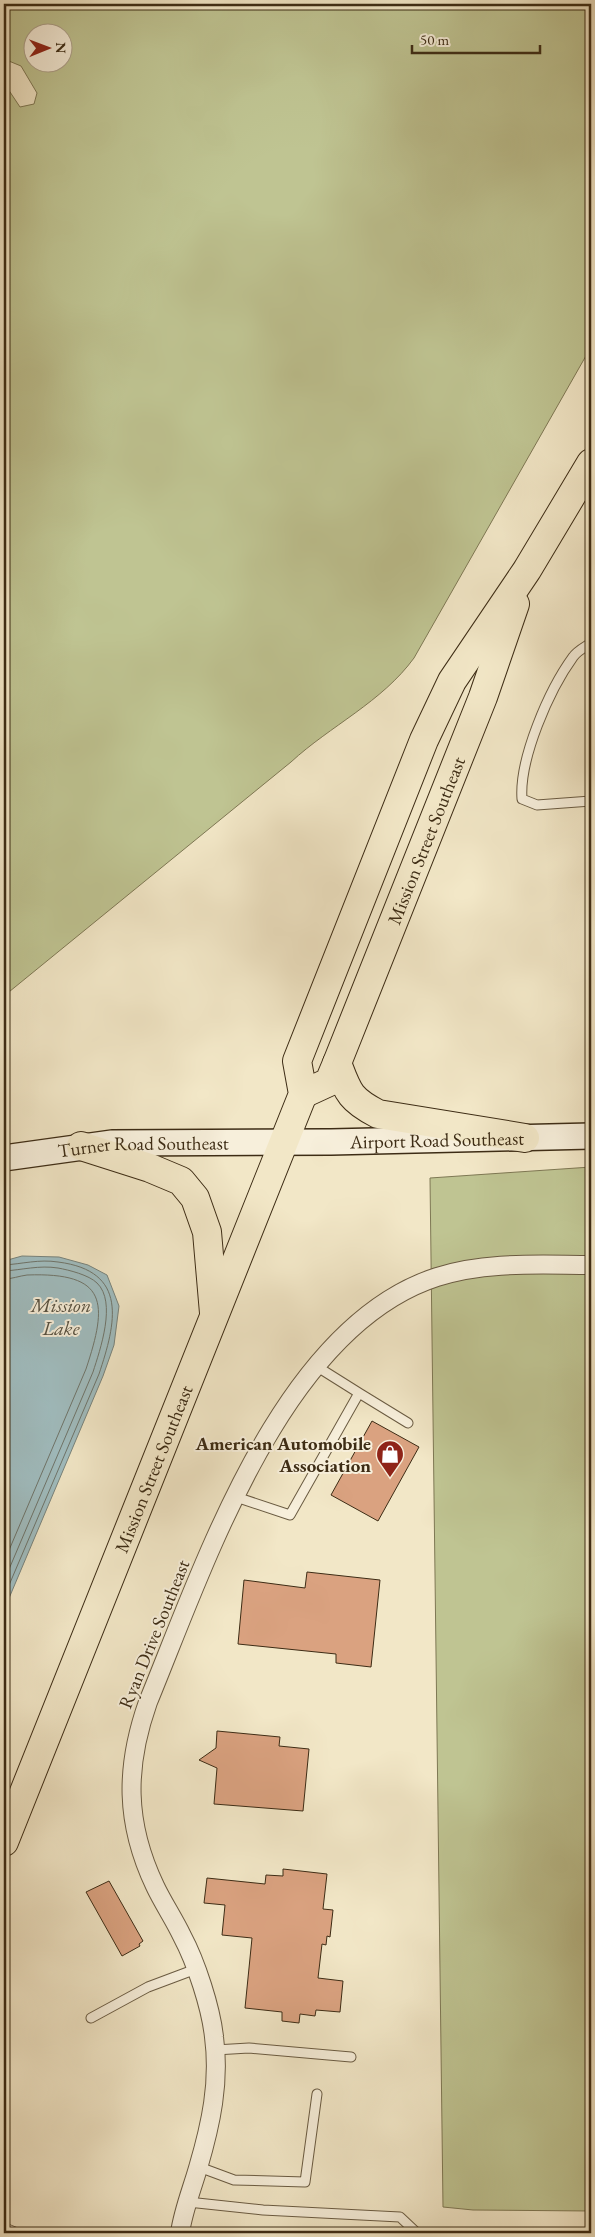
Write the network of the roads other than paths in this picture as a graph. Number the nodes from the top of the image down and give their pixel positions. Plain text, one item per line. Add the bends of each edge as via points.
1 (591, 463) edge
2 (528, 570) junction
3 (591, 643) edge
4 (591, 801) edge
5 (338, 1062) junction
6 (303, 1094) junction
7 (591, 1136) edge
8 (525, 1138) junction
9 (282, 1142) junction
10 (81, 1146) junction
11 (4, 1158) edge
12 (591, 1264) edge
13 (214, 1319) junction
14 (316, 1366) junction
15 (359, 1393) junction
16 (408, 1423) dead end
17 (236, 1497) junction
18 (4, 1842) edge
19 (196, 1969) junction
20 (91, 2018) dead end
21 (215, 2050) junction
22 (351, 2057) dead end
23 (317, 2094) dead end
24 (199, 2166) junction
25 (188, 2202) junction
26 (4, 2230) edge
27 (17, 2233) edge
28 (180, 2233) edge
29 (417, 2233) edge

1 - 2 highway, Mission Street Southeast
2 - 5 highway, Mission Street Southeast via 483,697
2 - 6 highway, Mission Street Southeast via 452,681 424,740 297,1061
3 - 4 lane via 574,655 538,720 521,787 522,799 537,805
5 - 6 highway, Mission Street Southeast via 329,1082
5 - 8 highway via 350,1094 359,1104 378,1114
6 - 9 highway, Mission Street Southeast
7 - 8 main road, Airport Road Southeast
8 - 9 main road, Airport Road Southeast
9 - 10 main road, Turner Road Southeast via 130,1142
9 - 13 highway, Mission Street Southeast
10 - 11 main road, Turner Road Southeast
10 - 13 highway via 181,1181 195,1198 207,1232
12 - 14 street, Ryan Drive Southeast via 498,1266 438,1276 397,1296 355,1325
13 - 18 highway, Mission Street Southeast
14 - 15 lane
14 - 17 street, Ryan Drive Southeast via 301,1383 255,1456
15 - 16 lane
15 - 17 lane via 290,1516
17 - 19 street, Ryan Drive Southeast via 213,1544 148,1702 134,1753 132,1812 140,1848
19 - 20 lane via 148,1987
19 - 21 street, Ryan Drive Southeast
21 - 22 lane via 249,2048
21 - 24 street, Ryan Drive Southeast via 215,2096
23 - 24 lane via 304,2182 234,2180
24 - 25 street, Ryan Drive Southeast
25 - 28 street, Ryan Drive Southeast
25 - 29 lane via 263,2210 400,2217
26 - 27 lane

